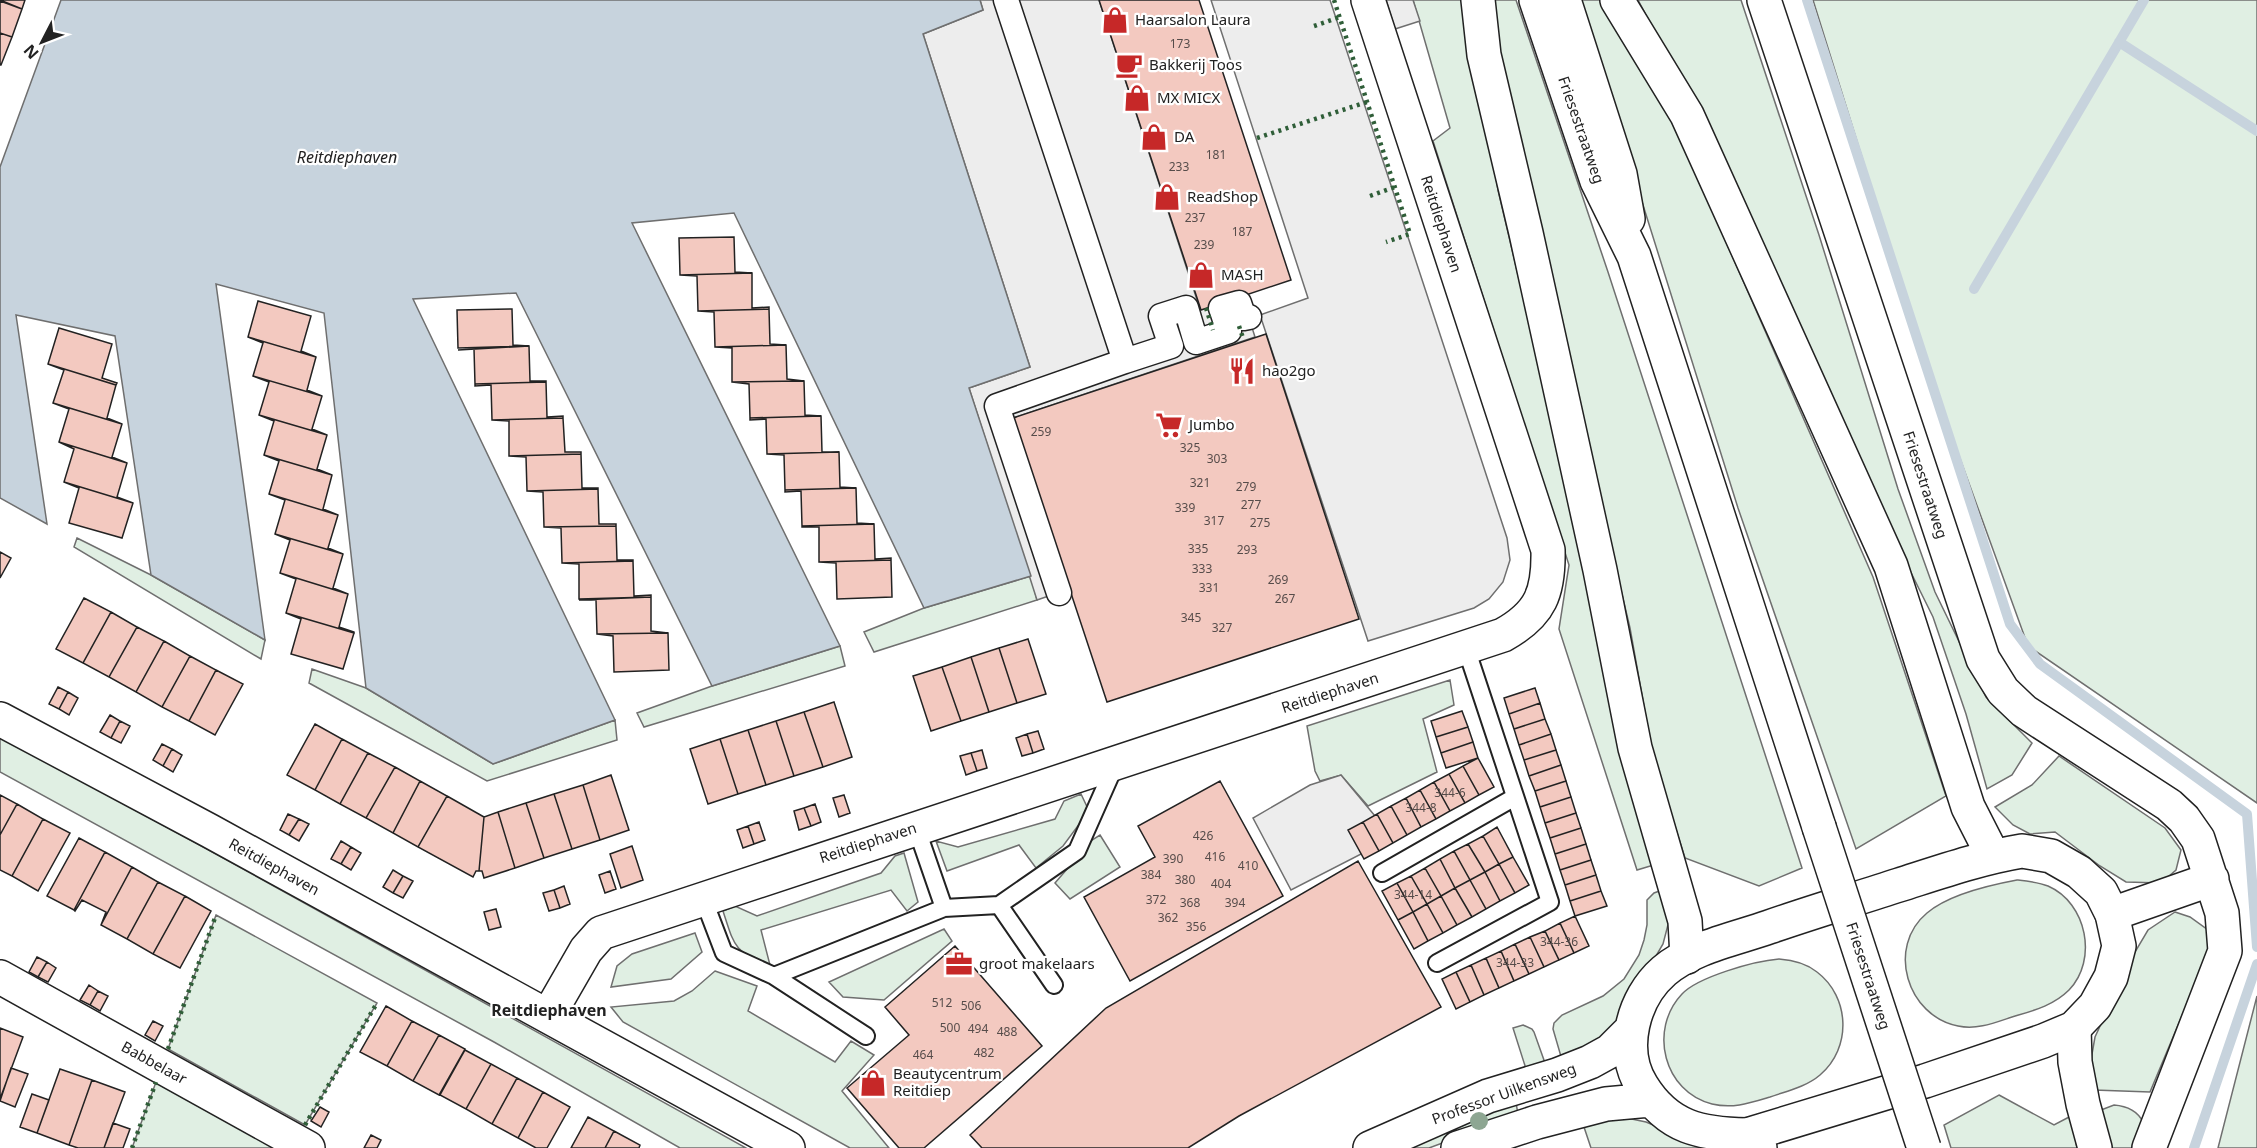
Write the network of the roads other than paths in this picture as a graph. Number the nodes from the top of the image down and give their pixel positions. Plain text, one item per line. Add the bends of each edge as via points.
1 (1006, 0) edge
2 (1368, 0) edge
3 (1478, 0) edge
4 (1536, 0) edge
5 (1564, 0) edge
6 (1617, 0) edge
7 (1764, 0) edge
8 (1634, 256) junction
9 (1249, 317) dead end
10 (1125, 361) junction
11 (1059, 593) dead end
12 (1466, 648) junction
13 (0, 719) edge
14 (1116, 762) junction
15 (1515, 797) junction
16 (916, 827) junction
17 (1993, 856) junction
18 (1382, 873) dead end
19 (2212, 879) junction
20 (703, 898) junction
21 (999, 905) junction
22 (944, 908) junction
23 (2112, 914) junction
24 (1687, 957) junction
25 (1437, 963) dead end
26 (774, 976) junction
27 (0, 977) edge
28 (1054, 985) dead end
29 (548, 1016) junction
30 (2074, 1028) junction
31 (1632, 1029) junction
32 (866, 1036) dead end
33 (1650, 1100) junction
34 (1754, 1142) edge
35 (308, 1148) edge
36 (788, 1148) edge
37 (1370, 1148) edge
38 (1458, 1148) edge
39 (1924, 1148) edge
40 (2095, 1148) edge
41 (2149, 1148) edge

1 - 10 street
2 - 12 street, Reitdiephaven via 1548,550 1549,574 1536,610 1503,635
3 - 24 street via 1484,55 1600,570 1635,748 1684,921
4 - 8 street, Friesestraatweg via 1597,181
5 - 8 street, Friesestraatweg via 1620,174
6 - 17 street via 1686,115 1891,566 1968,807
7 - 19 street, Friesestraatweg via 1983,659 2003,691 2024,711 2169,805 2184,819 2198,839
8 - 39 street, Friesestraatweg, bridge
9 - 10 street via 1244,318 1239,303 1221,308 1229,331 1196,342 1186,308 1161,316 1171,346
10 - 11 street via 998,406
12 - 14 street, Reitdiephaven
12 - 15 lane
13 - 29 street, Reitdiephaven
14 - 16 street, Reitdiephaven
14 - 21 lane via 1077,851
15 - 18 lane
15 - 25 lane via 1550,902
16 - 20 street, Reitdiephaven
16 - 22 lane
17 - 23 street via 2022,851 2051,856 2079,872 2101,892
17 - 24 street
19 - 23 street
19 - 41 street, Friesestraatweg via 2222,913 2225,951
20 - 26 lane via 723,953
20 - 29 street, Reitdiephaven via 601,933 586,950
21 - 22 lane
21 - 28 lane
22 - 26 lane
23 - 30 street via 2119,945 2111,977 2095,1006
24 - 31 street via 1664,971 1648,990
26 - 32 lane
27 - 35 street, Babbelaar
29 - 36 street, Reitdiephaven
30 - 34 street
30 - 40 street via 2075,1062
31 - 33 street via 1630,1053 1635,1076
31 - 37 street, Professor Uilkensweg via 1610,1051 1590,1062 1488,1096
33 - 34 street via 1669,1117 1700,1130
33 - 38 street via 1606,1104

